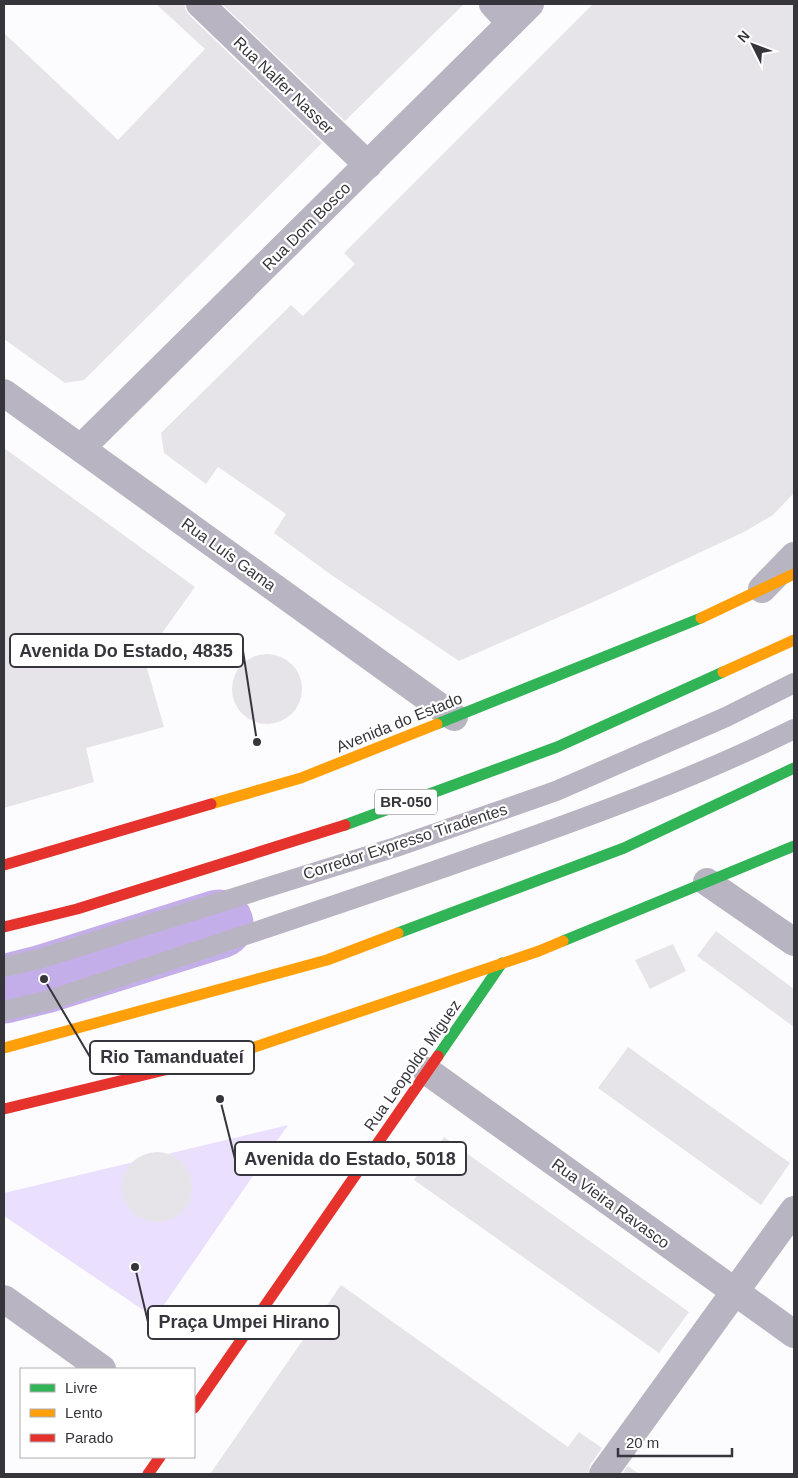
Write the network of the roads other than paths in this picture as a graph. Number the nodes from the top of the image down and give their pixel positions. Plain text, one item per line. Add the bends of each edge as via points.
1 (200, 4) edge
2 (530, 4) edge
3 (502, 13) edge
4 (368, 165) junction
5 (4, 393) edge
6 (81, 448) junction
7 (794, 556) edge
8 (794, 574) edge
9 (760, 591) junction
10 (794, 640) edge
11 (794, 683) edge
12 (454, 717) junction
13 (794, 729) edge
14 (794, 768) edge
15 (794, 846) edge
16 (4, 865) edge
17 (707, 882) junction
18 (4, 927) edge
19 (794, 942) edge
20 (502, 964) junction
21 (4, 967) edge
22 (4, 1011) edge
23 (4, 1048) edge
24 (427, 1071) junction
25 (4, 1109) edge
26 (794, 1210) edge
27 (735, 1291) junction
28 (4, 1299) edge
29 (794, 1334) edge
30 (101, 1368) edge
31 (195, 1407) edge
32 (159, 1458) edge
33 (148, 1474) edge
34 (603, 1474) edge

1 - 4 street, Rua Nalfer Nasser
2 - 3 street, Rua Dom Bosco
3 - 4 street, Rua Dom Bosco
4 - 6 street, Rua Dom Bosco
5 - 6 street, Rua Luís Gama
6 - 12 street, Rua Luís Gama
7 - 9 street
8 - 9 main road, Avenida do Estado
9 - 12 main road, Avenida do Estado via 717,612
10 - 18 main road, BR-050 via 557,747 328,831 77,909
11 - 21 lane, Corredor Expresso Tiradentes via 726,718 556,791 396,847 39,959
12 - 16 main road, Avenida do Estado via 301,778
13 - 22 lane via 742,755 566,824 407,881 50,1000
14 - 23 main road via 624,848 327,960
15 - 17 main road
17 - 19 street
17 - 20 main road
20 - 24 main road, Rua Leopoldo Miguez
20 - 25 main road via 243,1051
24 - 27 street, Rua Vieira Ravasco
24 - 31 main road, Rua Leopoldo Miguez
26 - 27 street
27 - 29 street, Rua Vieira Ravasco
27 - 34 street
28 - 30 street
32 - 33 main road

